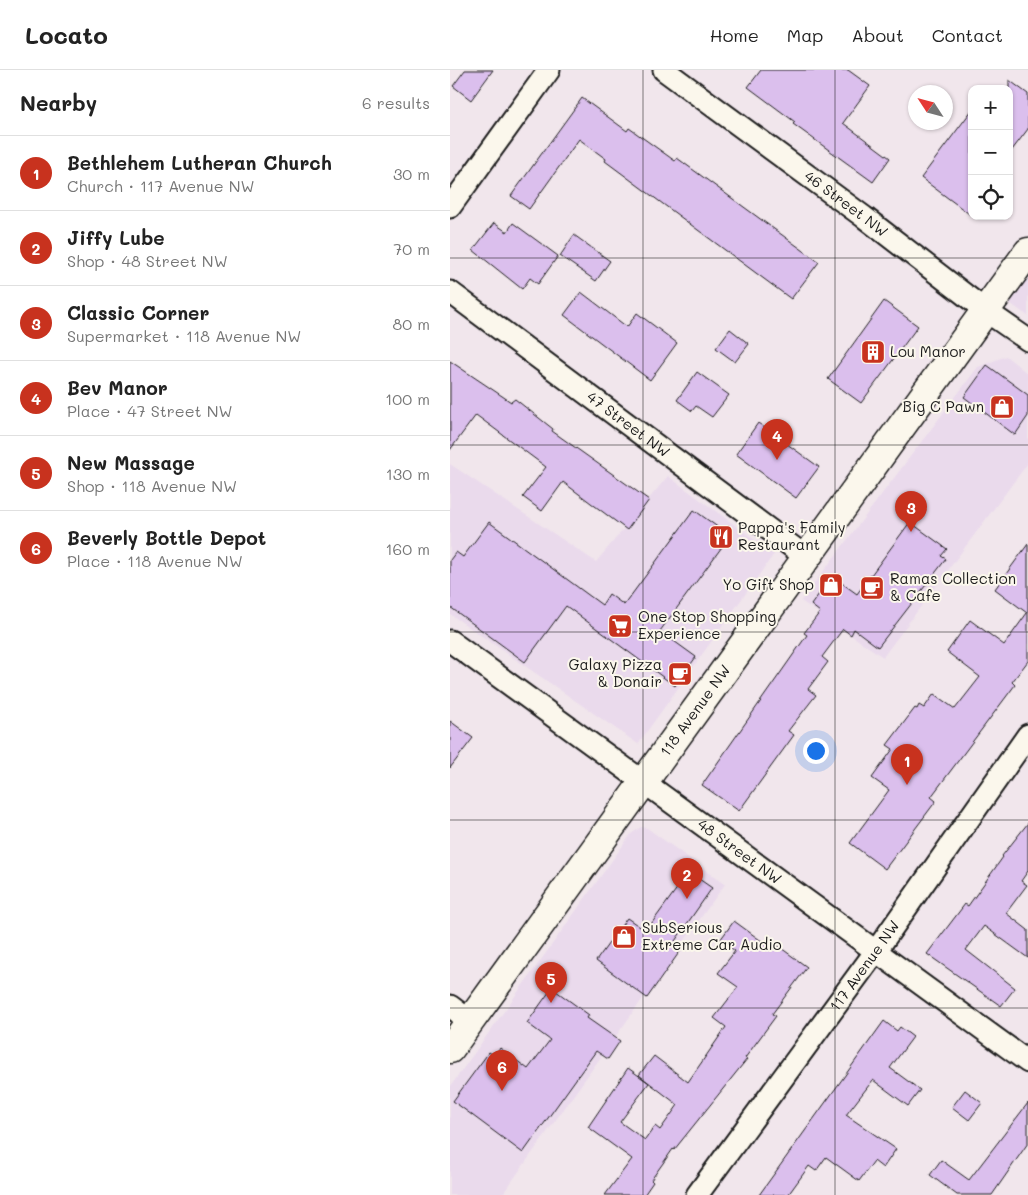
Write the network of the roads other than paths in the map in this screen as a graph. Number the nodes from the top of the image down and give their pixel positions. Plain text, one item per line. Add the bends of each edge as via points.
1 (549, 70) edge
2 (664, 70) edge
3 (450, 207) edge
4 (1028, 252) edge
5 (450, 292) edge
6 (986, 311) junction
7 (1028, 340) edge
8 (806, 557) junction
9 (450, 641) edge
10 (1028, 734) edge
11 (644, 782) junction
12 (876, 951) junction
13 (460, 1013) edge
14 (450, 1049) edge
15 (1028, 1062) edge
16 (697, 1195) edge

1 - 3 street
2 - 6 street, 46 Street NW
4 - 6 main road, 118 Avenue NW
5 - 8 street, 47 Street NW
6 - 7 street, 46 Street NW
6 - 8 main road, 118 Avenue NW
8 - 11 main road, 118 Avenue NW
9 - 11 street, 48 Street NW
10 - 12 street, 117 Avenue NW
11 - 12 street, 48 Street NW
11 - 13 main road, 118 Avenue NW
12 - 15 street, 48 Street NW
12 - 16 street, 117 Avenue NW
13 - 14 main road, 118 Avenue NW

